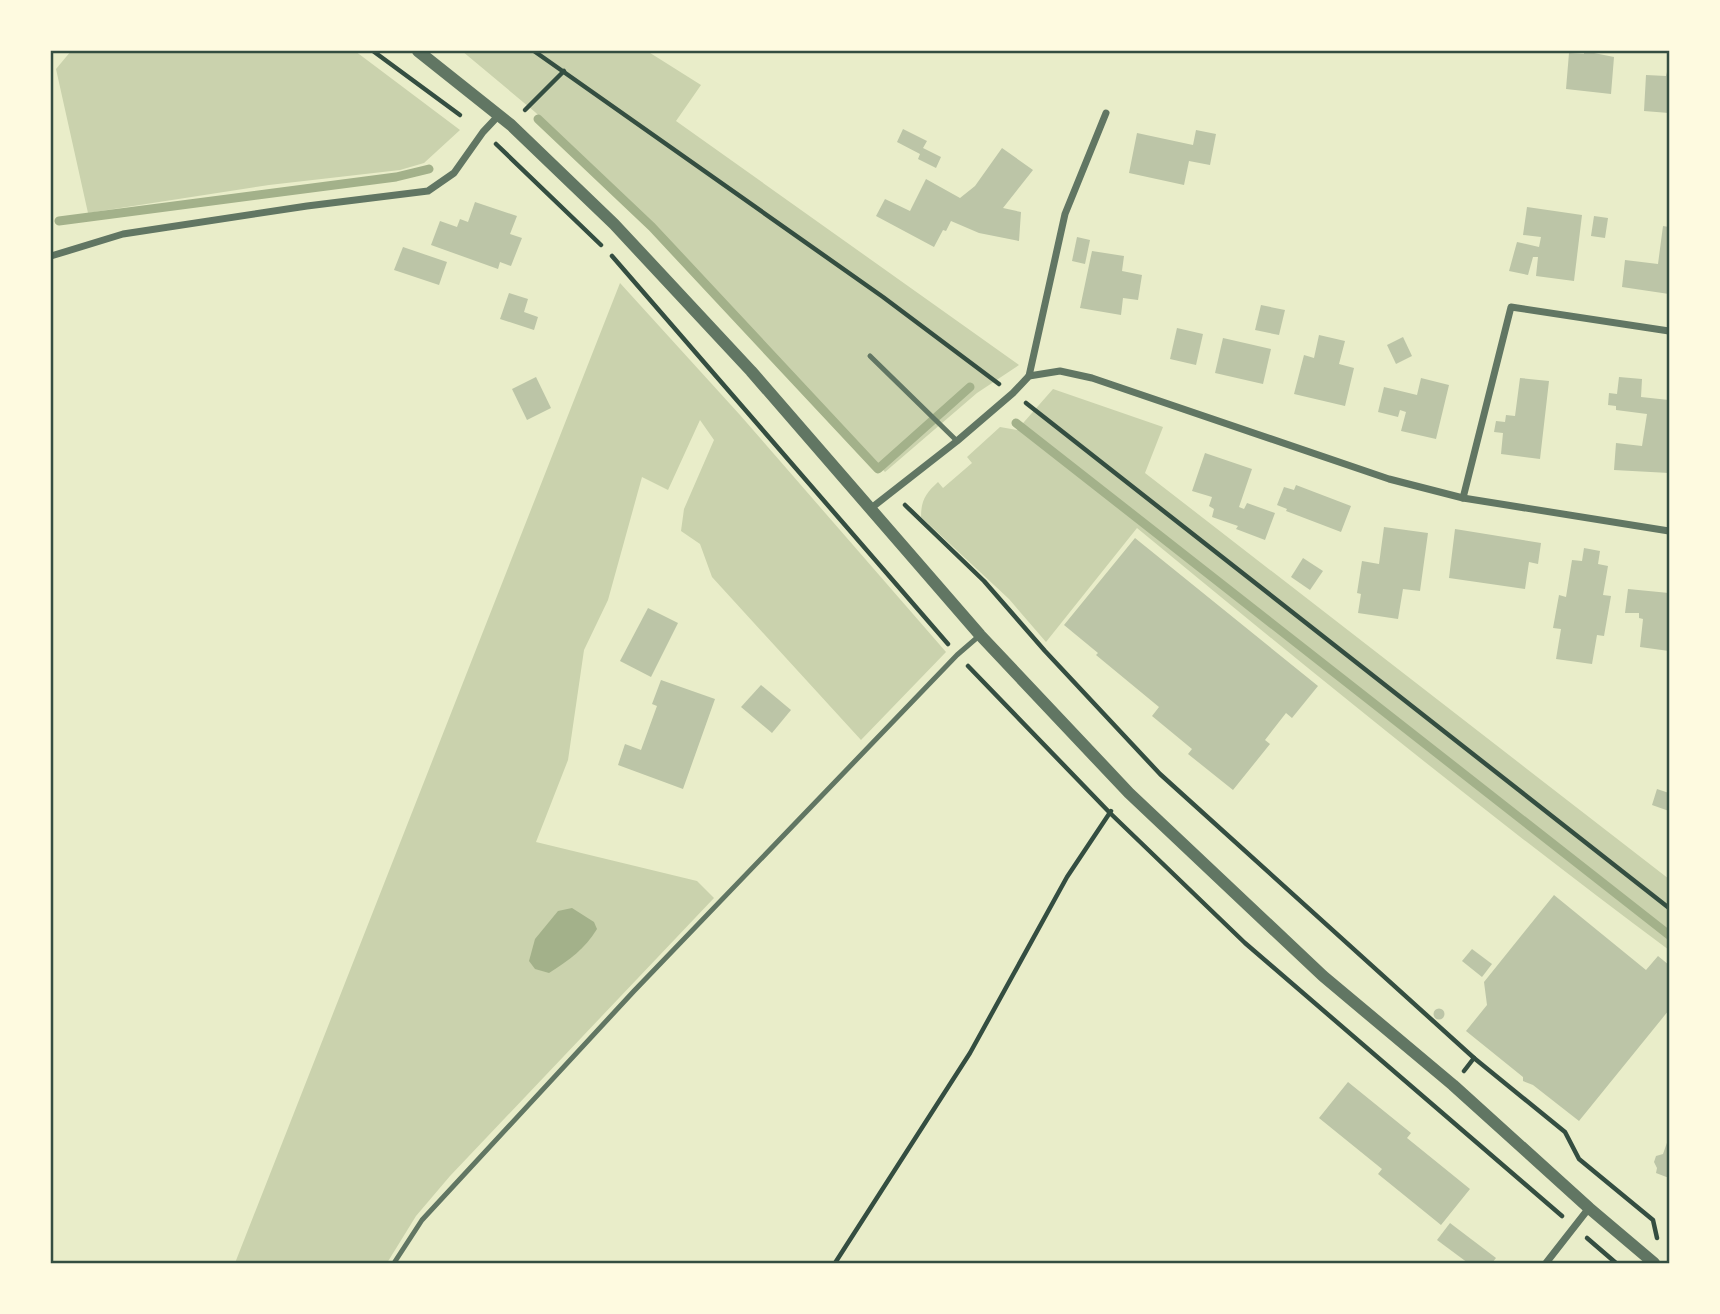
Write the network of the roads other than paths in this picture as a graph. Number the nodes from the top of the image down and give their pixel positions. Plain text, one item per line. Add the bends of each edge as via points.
1 (418, 51) edge
2 (1106, 113) dead end
3 (499, 115) junction
4 (51, 256) edge
5 (1669, 331) edge
6 (870, 356) dead end
7 (1029, 376) junction
8 (957, 441) junction
9 (1463, 498) junction
10 (870, 509) junction
11 (1669, 531) edge
12 (980, 635) junction
13 (1589, 1208) junction
14 (394, 1263) edge
15 (1546, 1263) edge
16 (1654, 1263) edge

1 - 3 street
2 - 7 street via 1065,214
3 - 4 street via 454,173 428,191 123,234
3 - 10 street via 614,224 704,319
5 - 9 street via 1510,307
6 - 8 lane
7 - 8 street
7 - 9 street via 1060,371 1092,378 1389,479
8 - 10 street
9 - 11 street
10 - 12 street
12 - 13 street via 1129,793 1323,976 1453,1084
12 - 14 lane via 634,991 422,1220
13 - 15 street
13 - 16 street

